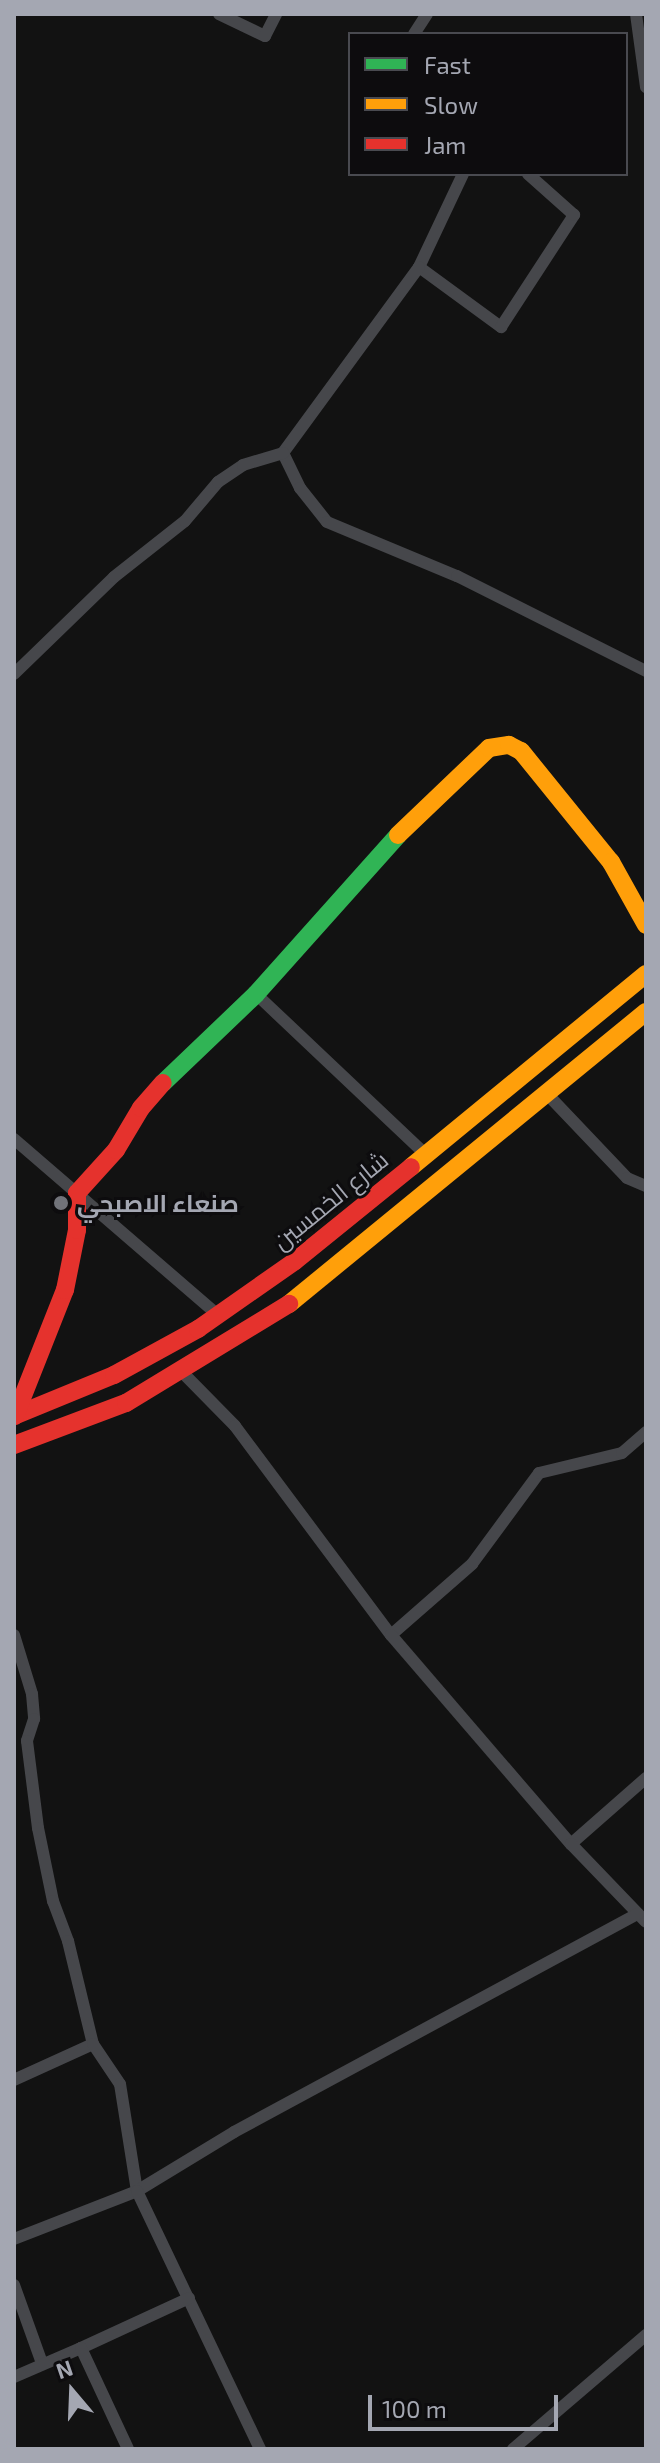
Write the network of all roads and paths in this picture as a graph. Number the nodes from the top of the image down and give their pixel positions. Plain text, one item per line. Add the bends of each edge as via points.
1 (219, 14) edge
2 (276, 14) edge
3 (427, 14) edge
4 (636, 14) edge
5 (415, 32) edge
6 (646, 87) edge
7 (462, 176) edge
8 (530, 176) edge
9 (419, 267) junction
10 (283, 453) junction
11 (646, 671) edge
12 (14, 674) edge
13 (646, 925) edge
14 (646, 974) edge
15 (256, 994) junction
16 (646, 1012) edge
17 (577, 1029) junction
18 (599, 1051) junction
19 (549, 1096) junction
20 (14, 1139) edge
21 (425, 1154) junction
22 (646, 1186) edge
23 (77, 1193) junction
24 (218, 1315) junction
25 (183, 1373) junction
26 (114, 1375) junction
27 (126, 1403) junction
28 (14, 1416) edge
29 (646, 1432) edge
30 (14, 1445) edge
31 (14, 1635) edge
32 (391, 1635) junction
33 (646, 1778) edge
34 (571, 1844) junction
35 (642, 1918) edge
36 (93, 2044) junction
37 (14, 2080) edge
38 (137, 2191) junction
39 (14, 2239) edge
40 (14, 2285) edge
41 (189, 2298) junction
42 (646, 2335) edge
43 (81, 2348) junction
44 (42, 2363) junction
45 (14, 2377) edge
46 (128, 2449) edge
47 (260, 2449) edge
48 (513, 2449) edge

1 - 2 street via 265,36
3 - 5 street
4 - 6 street
7 - 9 street
8 - 9 street via 574,215 501,327
9 - 10 street
10 - 11 street via 300,488 327,522 457,576
10 - 12 street via 243,465 218,482 185,521 114,577
13 - 15 main road via 611,862 521,751 509,745 489,748 414,817
14 - 17 main road, شارع الخمسين
15 - 21 street
15 - 23 main road via 175,1068 141,1108 116,1150
16 - 18 main road
17 - 18 main road
17 - 21 main road, شارع الخمسين
18 - 19 main road
19 - 22 street via 627,1178
19 - 25 main road via 315,1286
20 - 23 street
21 - 24 main road, شارع الخمسين via 295,1261
23 - 24 street
23 - 28 main road via 77,1230 65,1290
24 - 26 main road, شارع الخمسين
25 - 27 main road
25 - 32 street via 235,1426
26 - 27 main road
26 - 28 main road, شارع الخمسين
27 - 30 main road
29 - 32 street via 622,1453 539,1473 472,1564
31 - 36 street via 32,1694 34,1719 27,1741 38,1828
32 - 34 street
33 - 34 street
34 - 35 street
35 - 38 street via 234,2132
36 - 37 street
36 - 38 street via 120,2084
38 - 39 street
38 - 41 street
40 - 44 street
41 - 43 street
41 - 47 street
42 - 48 street
43 - 44 street
43 - 46 street
44 - 45 street

